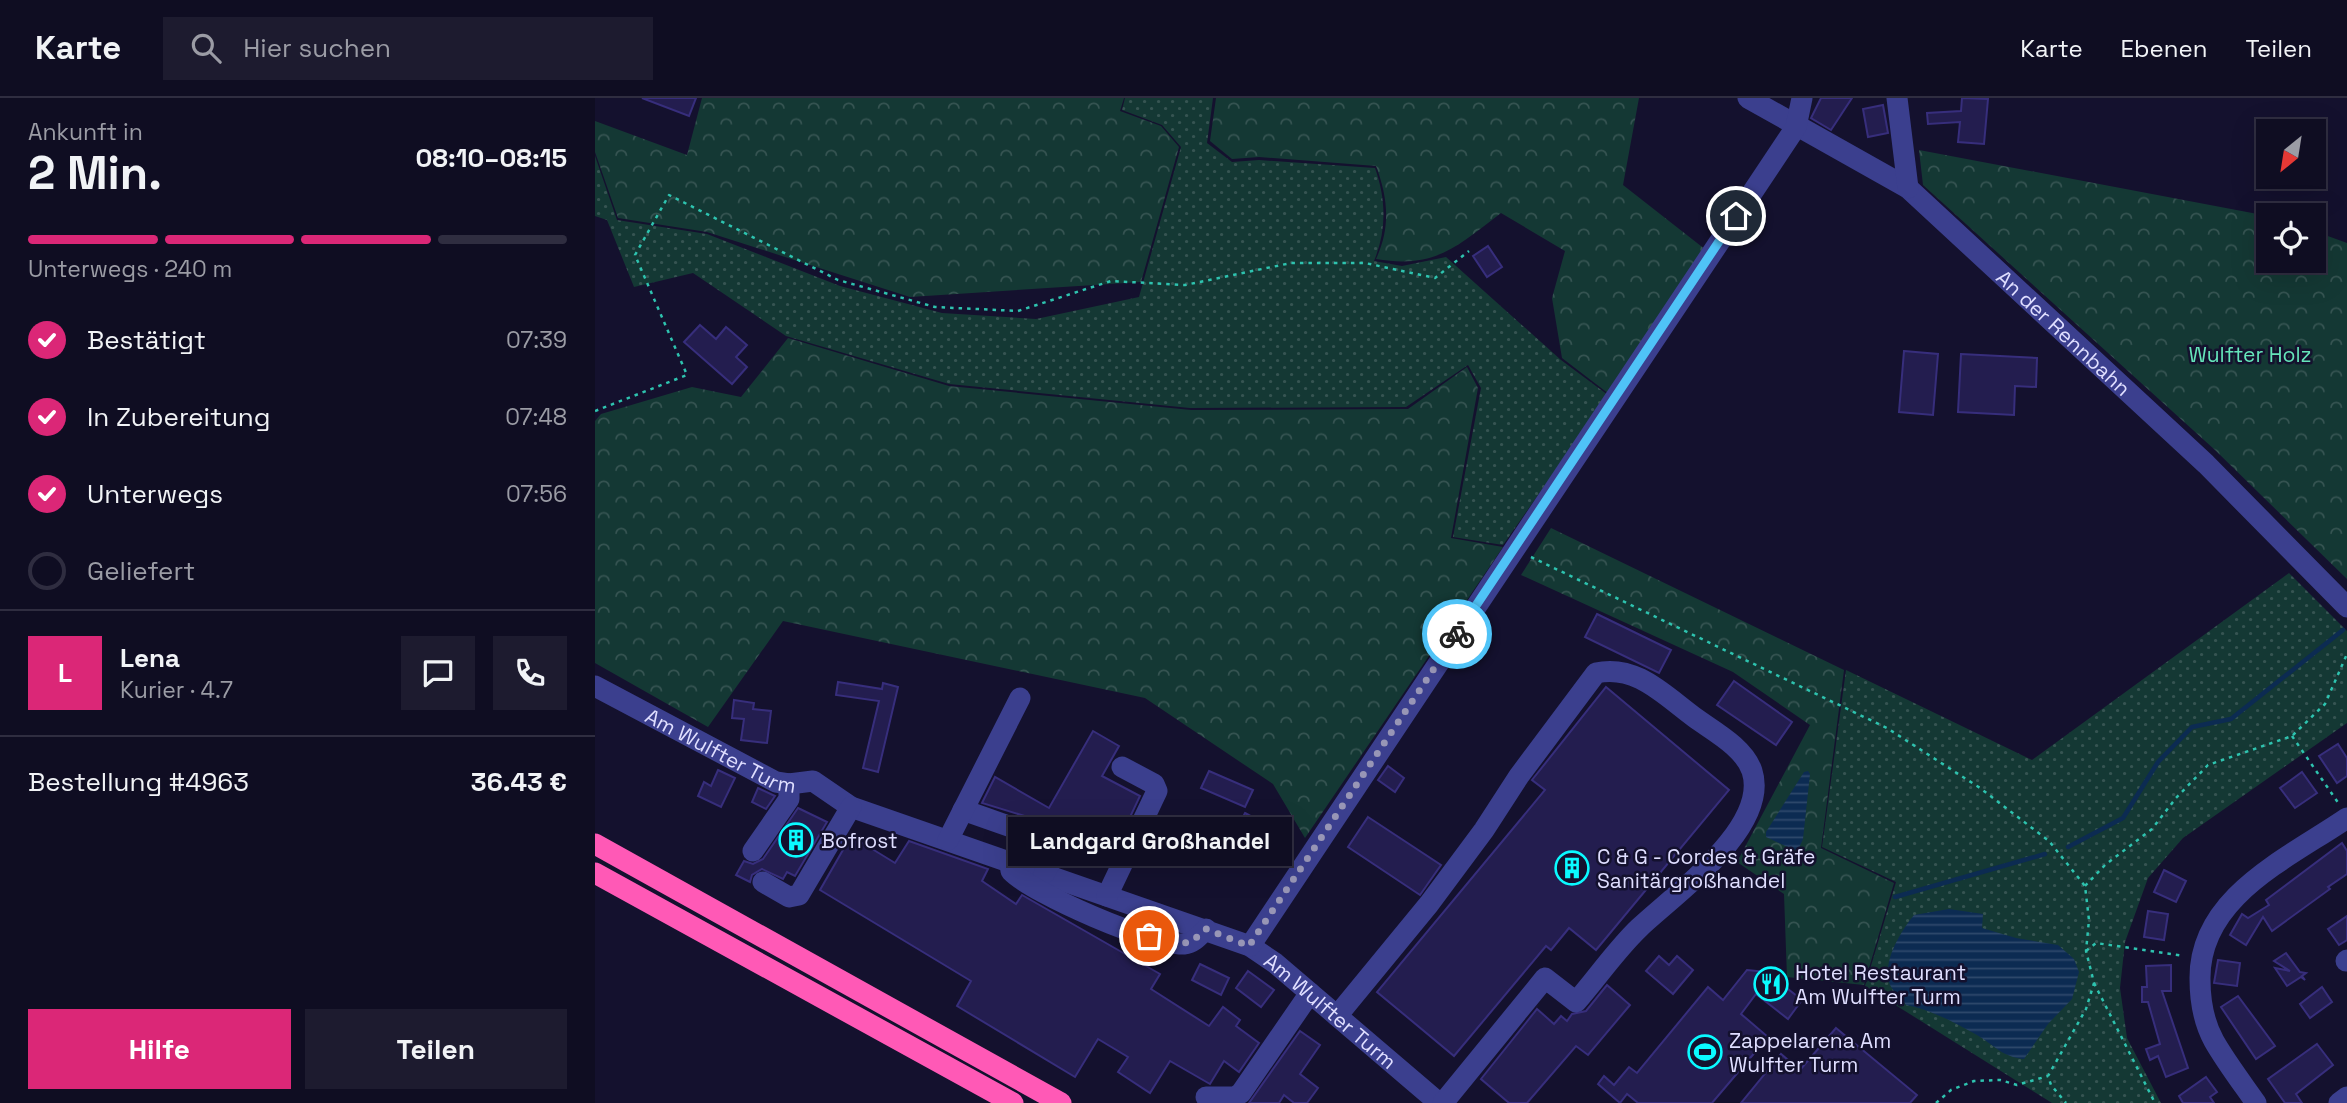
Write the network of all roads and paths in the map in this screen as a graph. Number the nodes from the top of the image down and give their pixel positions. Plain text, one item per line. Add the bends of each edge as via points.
1 (1748, 98) edge
2 (1802, 98) edge
3 (1897, 98) edge
4 (1795, 127) junction
5 (1908, 188) junction
6 (1469, 251) dead end
7 (595, 411) edge
8 (1514, 548) junction
9 (2347, 607) edge
10 (2347, 654) edge
11 (595, 686) edge
12 (1020, 698) dead end
13 (2292, 736) junction
14 (1122, 767) dead end
15 (789, 785) junction
16 (851, 807) junction
17 (964, 810) junction
18 (2344, 813) edge
19 (948, 841) junction
20 (595, 844) edge
21 (753, 851) dead end
22 (1010, 862) junction
23 (595, 873) edge
24 (1044, 874) junction
25 (763, 882) dead end
26 (2085, 886) junction
27 (1107, 896) junction
28 (1206, 929) junction
29 (1249, 946) junction
30 (2086, 951) junction
31 (2199, 958) junction
32 (2094, 983) junction
33 (1310, 993) junction
34 (1337, 1016) junction
35 (2049, 1076) junction
36 (1206, 1097) dead end
37 (2347, 1097) edge
38 (1013, 1103) edge
39 (1061, 1103) edge
40 (1441, 1103) edge
41 (1935, 1103) edge
42 (2066, 1103) edge
43 (2155, 1103) edge
44 (2256, 1103) edge
45 (2339, 1103) edge

1 - 4 street, An der Rennbahn
2 - 4 street
3 - 5 street
4 - 5 street, An der Rennbahn
4 - 8 street
5 - 9 street, An der Rennbahn via 2206,464
6 - 7 path via 1435,278 1365,262 1291,263 1185,285 1111,281 1018,311 935,307 838,280 669,195 635,255 687,375
8 - 26 path via 1887,727 2049,841
8 - 29 street
10 - 13 path via 2325,704
11 - 15 street, Am Wulfter Turm via 744,767
12 - 17 street
13 - 18 path
13 - 26 path via 2208,765 2152,829
14 - 27 street via 1154,784 1157,791
15 - 16 street, Am Wulfter Turm via 813,781
15 - 21 street via 789,799
16 - 19 street, Am Wulfter Turm
16 - 25 street via 799,895 789,897
17 - 19 street
17 - 24 street via 1057,843
18 - 31 street via 2236,894 2210,926
19 - 22 street, Am Wulfter Turm
20 - 39 highway
22 - 24 street, Am Wulfter Turm
22 - 28 street via 1011,871 1027,884 1106,921 1171,944 1193,942
23 - 38 highway
24 - 27 street, Am Wulfter Turm
26 - 30 path
27 - 28 street, Am Wulfter Turm
28 - 29 street, Am Wulfter Turm
29 - 33 street, Am Wulfter Turm
30 - 31 path via 2096,943
30 - 32 path
31 - 44 street via 2200,1005 2209,1028
32 - 35 path via 2086,1009
32 - 43 path
33 - 34 street, Am Wulfter Turm
33 - 36 street via 1241,1093
34 - 40 street, Am Wulfter Turm
34 - 40 street via 1429,904 1596,673 1619,670 1641,678 1728,742 1751,768 1755,784 1747,818 1699,875 1638,929 1576,1002 1545,978
35 - 41 path via 2017,1085 1974,1081
35 - 42 path via 2051,1086
37 - 45 street

